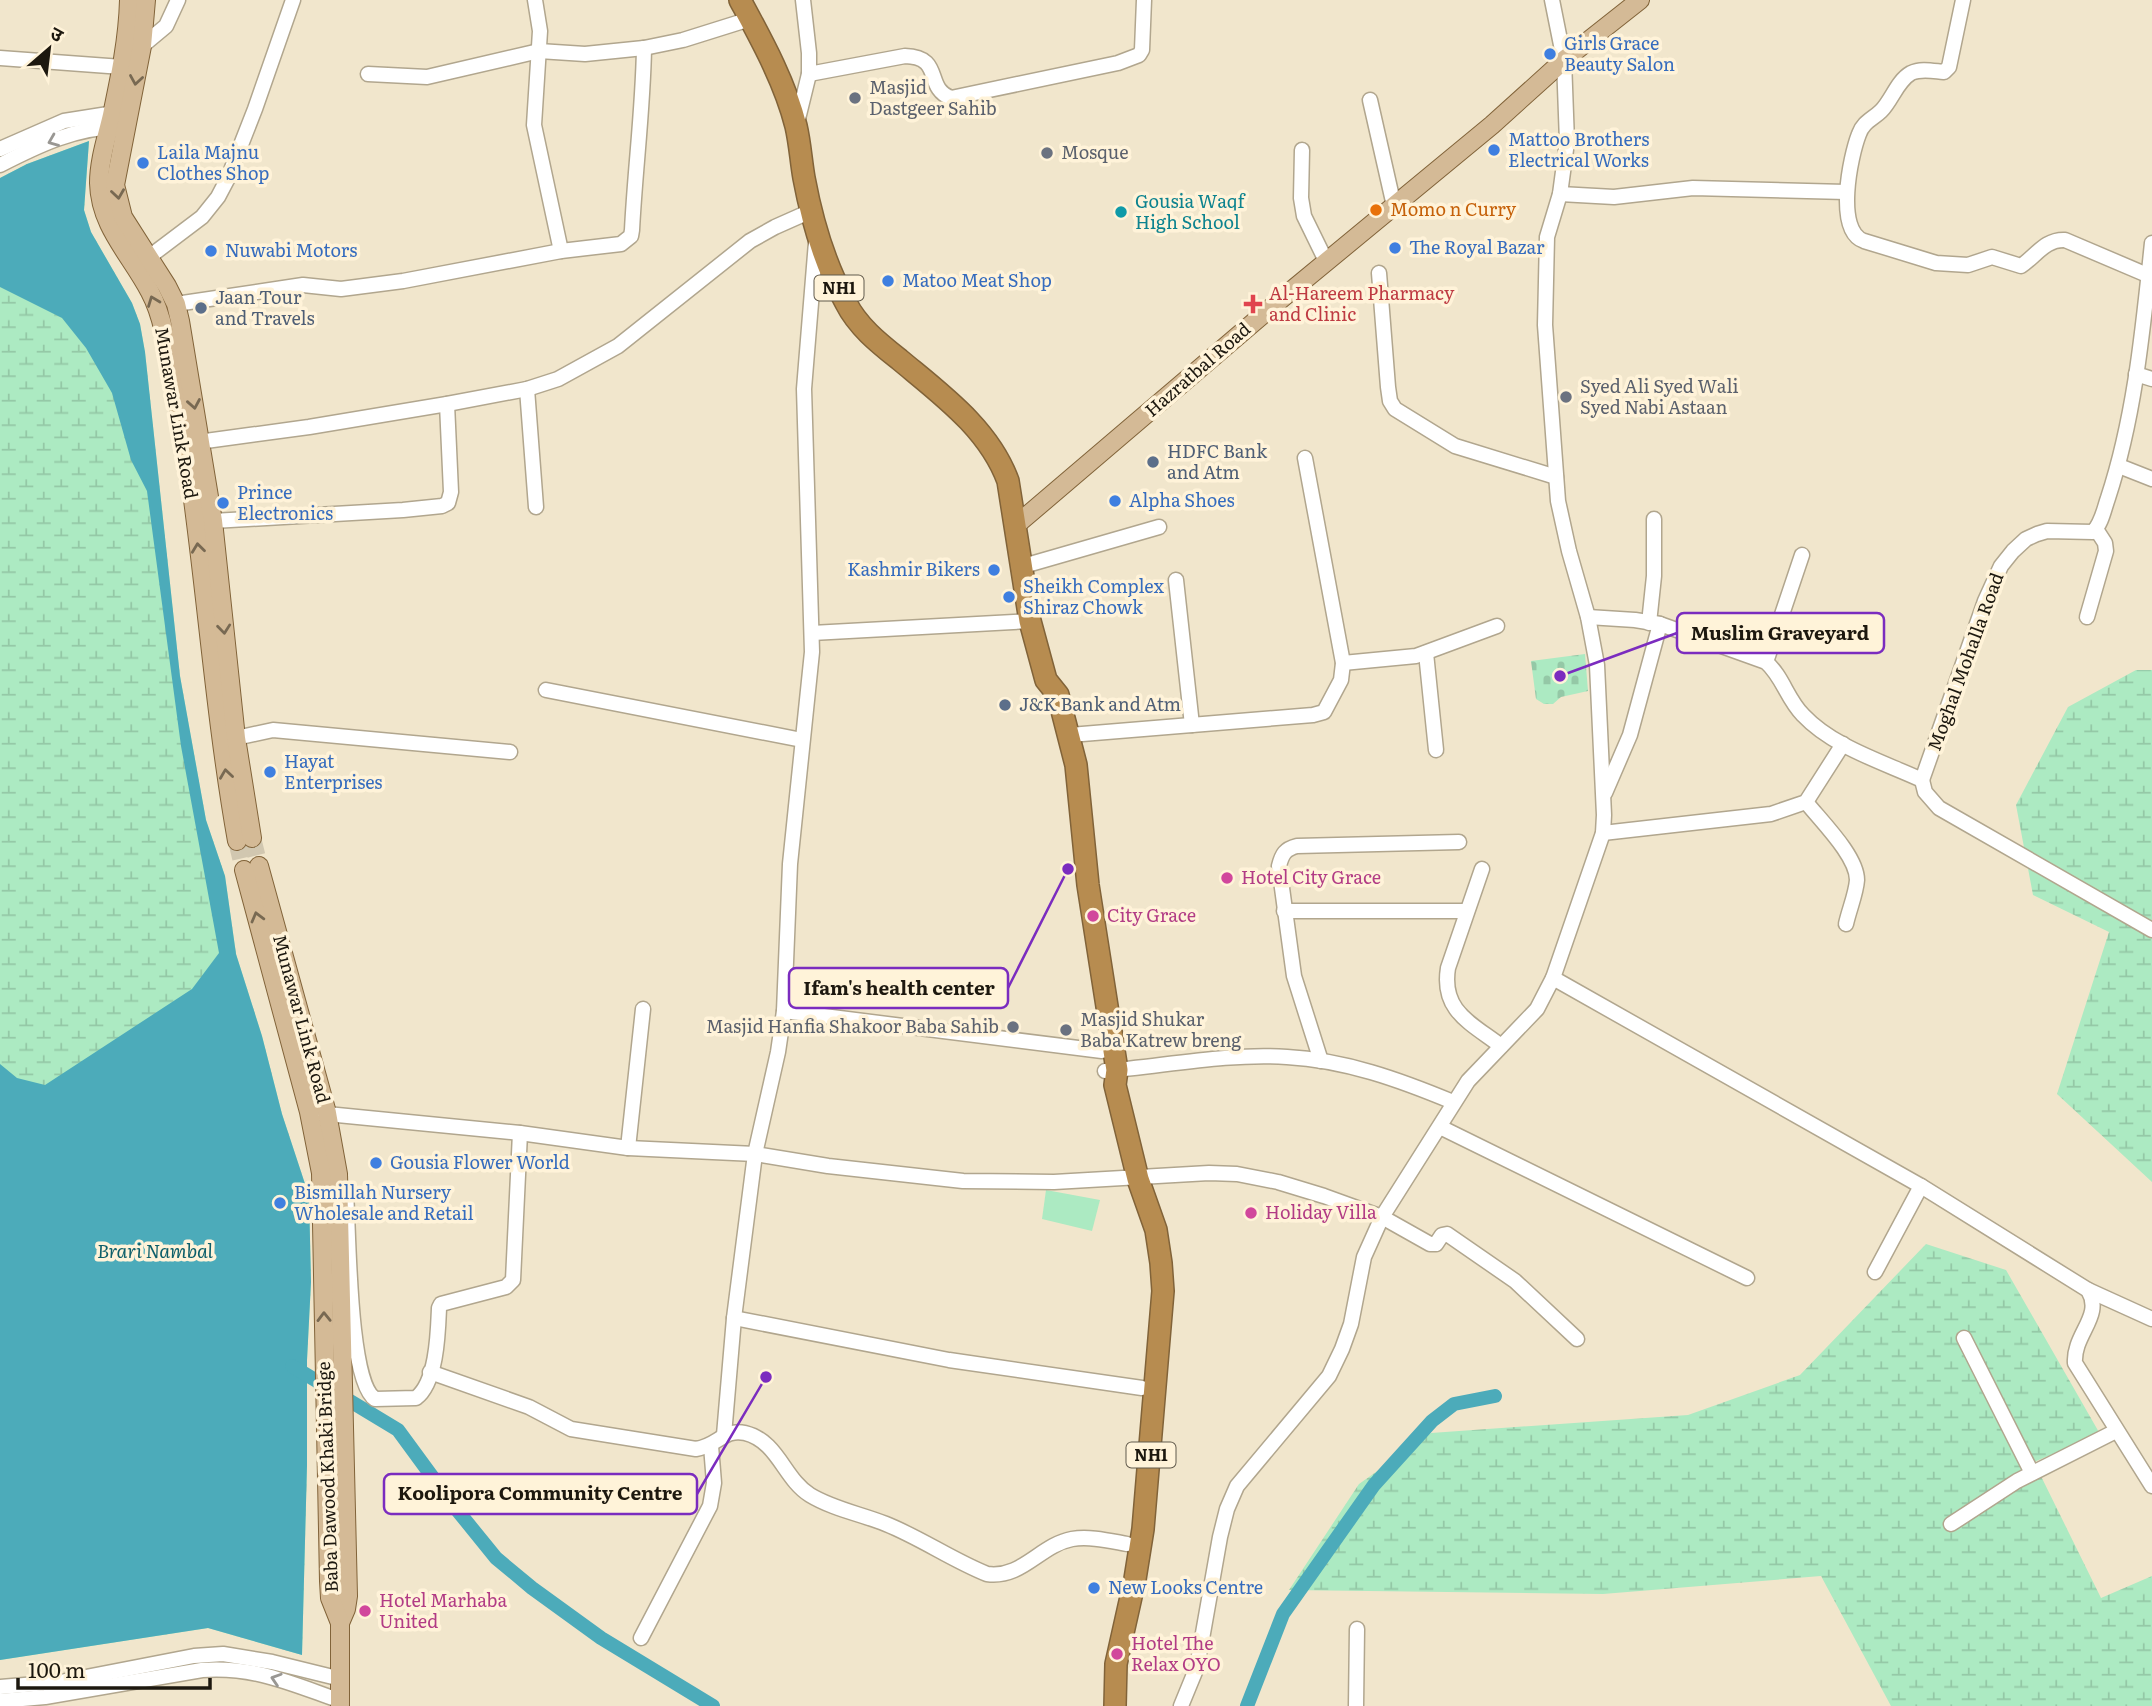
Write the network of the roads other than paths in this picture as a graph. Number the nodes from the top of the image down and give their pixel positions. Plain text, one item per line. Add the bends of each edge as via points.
1 (129, 0) edge
2 (146, 0) edge
3 (178, 0) edge
4 (293, 0) edge
5 (535, 0) edge
6 (803, 0) edge
7 (1144, 0) edge
8 (1552, 0) edge
9 (1640, 0) edge
10 (1963, 0) edge
11 (745, 9) edge
12 (142, 46) junction
13 (644, 48) junction
14 (539, 51) junction
15 (0, 58) edge
16 (1564, 60) junction
17 (122, 67) junction
18 (368, 74) dead end
19 (809, 75) junction
20 (1370, 100) dead end
21 (120, 119) junction
22 (796, 126) junction
23 (0, 149) edge
24 (1302, 150) dead end
25 (0, 165) edge
26 (1846, 192) junction
27 (1560, 194) junction
28 (1394, 206) junction
29 (814, 221) junction
30 (2152, 243) edge
31 (561, 251) junction
32 (149, 257) junction
33 (1326, 261) junction
34 (1379, 274) dead end
35 (2150, 276) edge
36 (176, 304) junction
37 (2136, 374) junction
38 (2152, 379) edge
39 (527, 389) junction
40 (447, 404) junction
41 (193, 443) junction
42 (1305, 458) dead end
43 (2119, 466) junction
44 (1556, 477) junction
45 (2152, 479) edge
46 (536, 507) dead end
47 (1654, 519) dead end
48 (213, 521) junction
49 (1015, 526) junction
50 (1158, 527) dead end
51 (2096, 529) junction
52 (1802, 555) dead end
53 (1020, 567) junction
54 (1176, 580) dead end
55 (1588, 617) junction
56 (2087, 617) dead end
57 (1030, 621) junction
58 (1655, 623) junction
59 (1497, 626) dead end
60 (812, 633) junction
61 (1426, 653) junction
62 (1766, 662) junction
63 (1343, 663) junction
64 (1046, 680) junction
65 (546, 690) dead end
66 (1192, 725) junction
67 (1070, 735) junction
68 (229, 739) junction
69 (802, 740) junction
70 (1843, 744) junction
71 (1436, 750) dead end
72 (510, 752) dead end
73 (1922, 780) junction
74 (1604, 794) junction
75 (1806, 802) junction
76 (1602, 833) junction
77 (244, 840) tunnel mouth
78 (1460, 842) dead end
79 (252, 868) tunnel mouth
80 (1482, 869) dead end
81 (1284, 911) junction
82 (1466, 911) junction
83 (1846, 924) dead end
84 (2152, 930) edge
85 (1553, 978) junction
86 (643, 1009) dead end
87 (784, 1012) junction
88 (1501, 1046) junction
89 (1321, 1061) junction
90 (1110, 1069) junction
91 (1453, 1102) junction
92 (318, 1113) junction
93 (1440, 1127) junction
94 (520, 1133) junction
95 (628, 1149) junction
96 (755, 1154) junction
97 (332, 1169) junction
98 (1138, 1179) junction
99 (1921, 1186) junction
100 (1146, 1203) junction
101 (1382, 1217) junction
102 (1875, 1272) dead end
103 (1746, 1278) dead end
104 (2088, 1290) junction
105 (734, 1318) junction
106 (2152, 1318) edge
107 (1964, 1338) dead end
108 (1577, 1339) dead end
109 (430, 1372) junction
110 (1142, 1388) junction
111 (2116, 1431) junction
112 (724, 1435) junction
113 (711, 1446) junction
114 (2032, 1473) junction
115 (2152, 1486) edge
116 (1951, 1524) dead end
117 (1127, 1544) junction
118 (340, 1623) junction
119 (1357, 1629) dead end
120 (641, 1638) dead end
121 (341, 1679) junction
122 (0, 1687) edge
123 (0, 1701) edge
124 (340, 1704) edge
125 (1101, 1706) edge
126 (1115, 1706) edge
127 (1181, 1706) edge
128 (1356, 1706) edge

1 - 17 main road, Munawar Link Road
2 - 12 main road, Munawar Link Road
3 - 12 street via 166,26
4 - 32 street via 251,121 218,197 202,217
5 - 14 street
6 - 19 street
7 - 19 street via 1142,50 1118,63 951,97 939,90 930,66 917,56
8 - 16 street
9 - 16 main road, Hazratbal Road
10 - 26 street via 1949,67 1944,72 1909,74 1882,111 1867,121 1859,134
11 - 13 street via 665,44
11 - 22 highway, NH1
12 -> 21 main road, Munawar Link Road
13 - 14 street via 585,54
13 - 31 street via 631,236 621,244
14 - 18 street via 427,77
14 - 31 street via 534,125
15 - 17 street
16 - 27 street via 1567,142
16 - 28 main road, Hazratbal Road
17 - 21 main road, Munawar Link Road
19 - 22 street
20 - 28 street
21 - 23 street via 64,121
21 -> 25 street via 57,138
21 -> 32 main road, Munawar Link Road via 118,201
41 -> 21 main road, Munawar Link Road via 151,293 102,208 99,181
22 - 29 highway, NH1
24 - 33 street via 1304,216
26 - 27 street via 1693,188 1614,197
26 - 35 street via 1850,226 1858,239 1936,263 1968,265 1992,257 2021,266 2045,245 2065,240
27 - 44 street via 1547,237 1544,291
28 - 33 main road, Hazratbal Road
29 - 39 street via 775,227 750,241 618,346 558,379
29 - 49 highway, NH1 via 837,283 856,318 960,410 995,453 1008,481
29 - 60 street via 804,389
30 - 35 street
31 - 36 street via 403,281 341,289 303,285
32 - 36 main road, Munawar Link Road
33 - 49 main road, Hazratbal Road
34 - 44 street via 1388,387 1395,409 1455,446
35 - 37 street
36 -> 41 main road, Munawar Link Road
37 - 38 street
37 - 43 street
39 - 40 street
39 - 46 street
40 - 41 street
40 - 48 street via 451,492 442,506
41 - 48 main road, Munawar Link Road
68 -> 41 main road, Munawar Link Road
42 - 63 street
43 - 45 street
43 - 51 street
44 - 55 street via 1569,551
47 - 58 street
48 -> 68 main road, Munawar Link Road
49 - 53 highway, NH1
50 - 53 street
51 - 56 street via 2106,551
51 - 73 street, Moghal Mohalla Road via 2037,534 2000,566
52 - 62 street
53 - 57 highway, NH1
54 - 66 street
55 - 58 street
55 - 74 street via 1597,664
57 - 60 street
57 - 64 highway, NH1
58 - 62 street
58 - 74 street via 1630,735
59 - 61 street
60 - 69 street
61 - 63 street
61 - 71 street
62 - 70 street via 1804,717
63 - 66 street via 1324,712
64 - 67 highway, NH1 via 1058,695
64 - 90 highway, NH1 via 1045,694 1062,766 1074,876
65 - 69 street
66 - 67 street
67 - 90 highway, NH1
68 - 72 street via 274,730
68 - 77 main road, Munawar Link Road
69 - 87 street via 790,864
70 - 73 street
70 - 75 street
73 - 84 street via 1925,792 1939,808
74 - 76 street
75 - 76 street via 1771,814
75 - 83 street via 1845,851 1856,873
76 - 85 street
78 - 81 street via 1287,849 1279,866
79 - 92 main road, Munawar Link Road
80 - 82 street
81 - 82 street
81 - 89 street via 1294,976
82 - 88 street via 1448,968 1447,995 1462,1016
85 - 88 street via 1537,1009
85 - 99 street
86 - 95 street
87 - 90 street
87 - 96 street
88 - 91 street
89 - 90 street via 1260,1057
89 - 91 street via 1391,1077
90 - 98 highway, NH1
91 - 93 street
92 - 94 street
92 - 97 main road, Munawar Link Road
93 - 101 street
93 - 103 street
94 - 95 street
94 - 109 street via 513,1280 506,1287 441,1304
95 - 96 street
96 - 98 street via 963,1181
96 - 105 street
97 - 109 street via 345,1177 357,1360 368,1393 375,1399 416,1398
97 - 118 main road, Baba Dawood Khaki Bridge via 347,1579 346,1609
118 -> 97 main road, Baba Dawood Khaki Bridge via 329,1581
98 - 100 highway, NH1
98 - 101 street via 1237,1174 1301,1189
99 - 102 street
99 - 104 street
100 - 110 highway, NH1 via 1148,1306
100 - 126 highway, NH1 via 1161,1263 1162,1312 1143,1529 1116,1664
101 - 108 street via 1433,1244 1444,1234 1450,1235 1515,1282
101 - 127 street via 1364,1257 1351,1324 1329,1376 1237,1486 1227,1509 1197,1667
104 - 106 street
104 - 111 street via 2094,1307 2076,1345 2075,1363
105 - 110 street via 949,1360
105 - 112 street
107 - 114 street
109 - 113 street via 529,1407 583,1432 696,1449
110 - 117 highway, NH1
111 - 114 street
111 - 115 street
112 - 113 street
112 - 117 street via 743,1432 753,1436 773,1451 812,1496 895,1528 988,1574 1013,1572 1072,1539
113 - 120 street via 714,1483 710,1506
114 - 116 street
117 - 125 highway, NH1 via 1105,1657
118 - 121 main road
119 - 128 street
121 - 122 street via 223,1654 60,1682
121 - 124 main road
124 -> 123 street via 274,1678 225,1668

